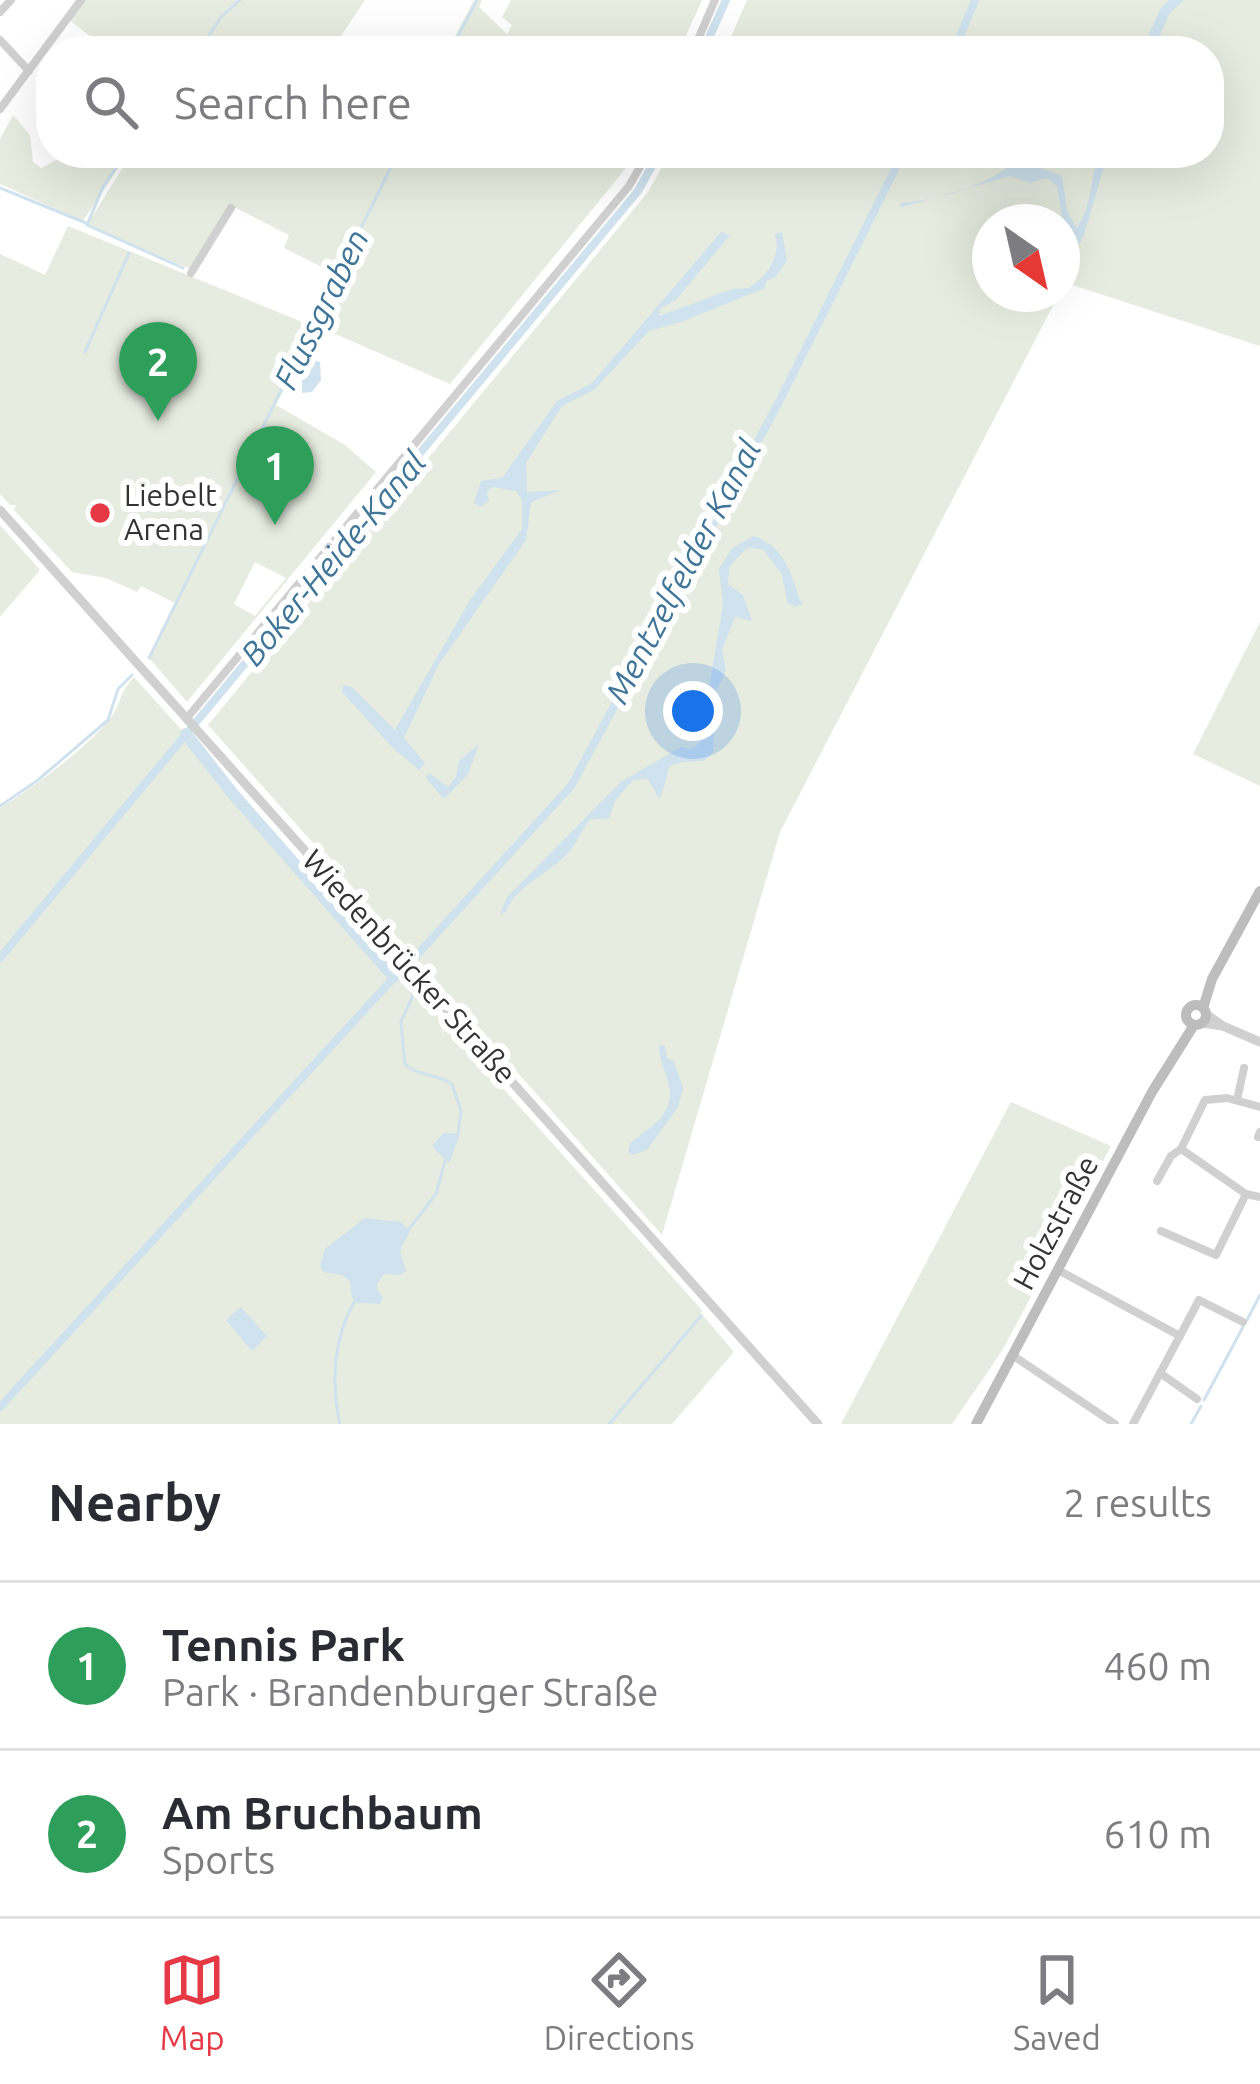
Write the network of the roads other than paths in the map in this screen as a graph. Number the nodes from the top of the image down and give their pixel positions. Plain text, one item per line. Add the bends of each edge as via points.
1 (11, 0) edge
2 (80, 0) edge
3 (715, 0) edge
4 (0, 12) edge
5 (54, 36) edge
6 (699, 36) edge
7 (0, 40) edge
8 (36, 61) edge
9 (29, 71) junction
10 (0, 109) edge
11 (639, 168) edge
12 (231, 208) dead end
13 (191, 273) dead end
14 (0, 510) edge
15 (191, 723) junction
16 (1260, 891) edge
17 (1198, 1016) junction
18 (1260, 1042) edge
19 (1244, 1068) dead end
20 (1237, 1100) junction
21 (1260, 1107) edge
22 (1180, 1150) junction
23 (1157, 1181) dead end
24 (1246, 1194) junction
25 (1260, 1197) edge
26 (1161, 1231) dead end
27 (1058, 1270) junction
28 (1243, 1322) dead end
29 (1180, 1336) junction
30 (1012, 1355) junction
31 (1160, 1372) junction
32 (1197, 1400) dead end
33 (982, 1422) edge
34 (818, 1424) edge
35 (1115, 1424) edge
36 (1133, 1424) edge

1 - 4 street
2 - 5 street
3 - 6 street
7 - 9 street
8 - 9 street
9 - 10 street
11 - 15 street
12 - 13 street
14 - 15 street, Wiedenbrücker Straße
15 - 34 street, Wiedenbrücker Straße
16 - 17 main road, Holzstraße
17 - 18 street
17 - 27 main road, Holzstraße
19 - 20 street
20 - 21 street
20 - 22 street via 1205,1100
22 - 23 street
22 - 24 street
24 - 25 street
24 - 26 street via 1216,1255
27 - 29 street
27 - 30 main road, Holzstraße
28 - 29 street via 1199,1300
29 - 31 street
30 - 33 main road, Holzstraße
30 - 35 street
31 - 32 street
31 - 36 street

